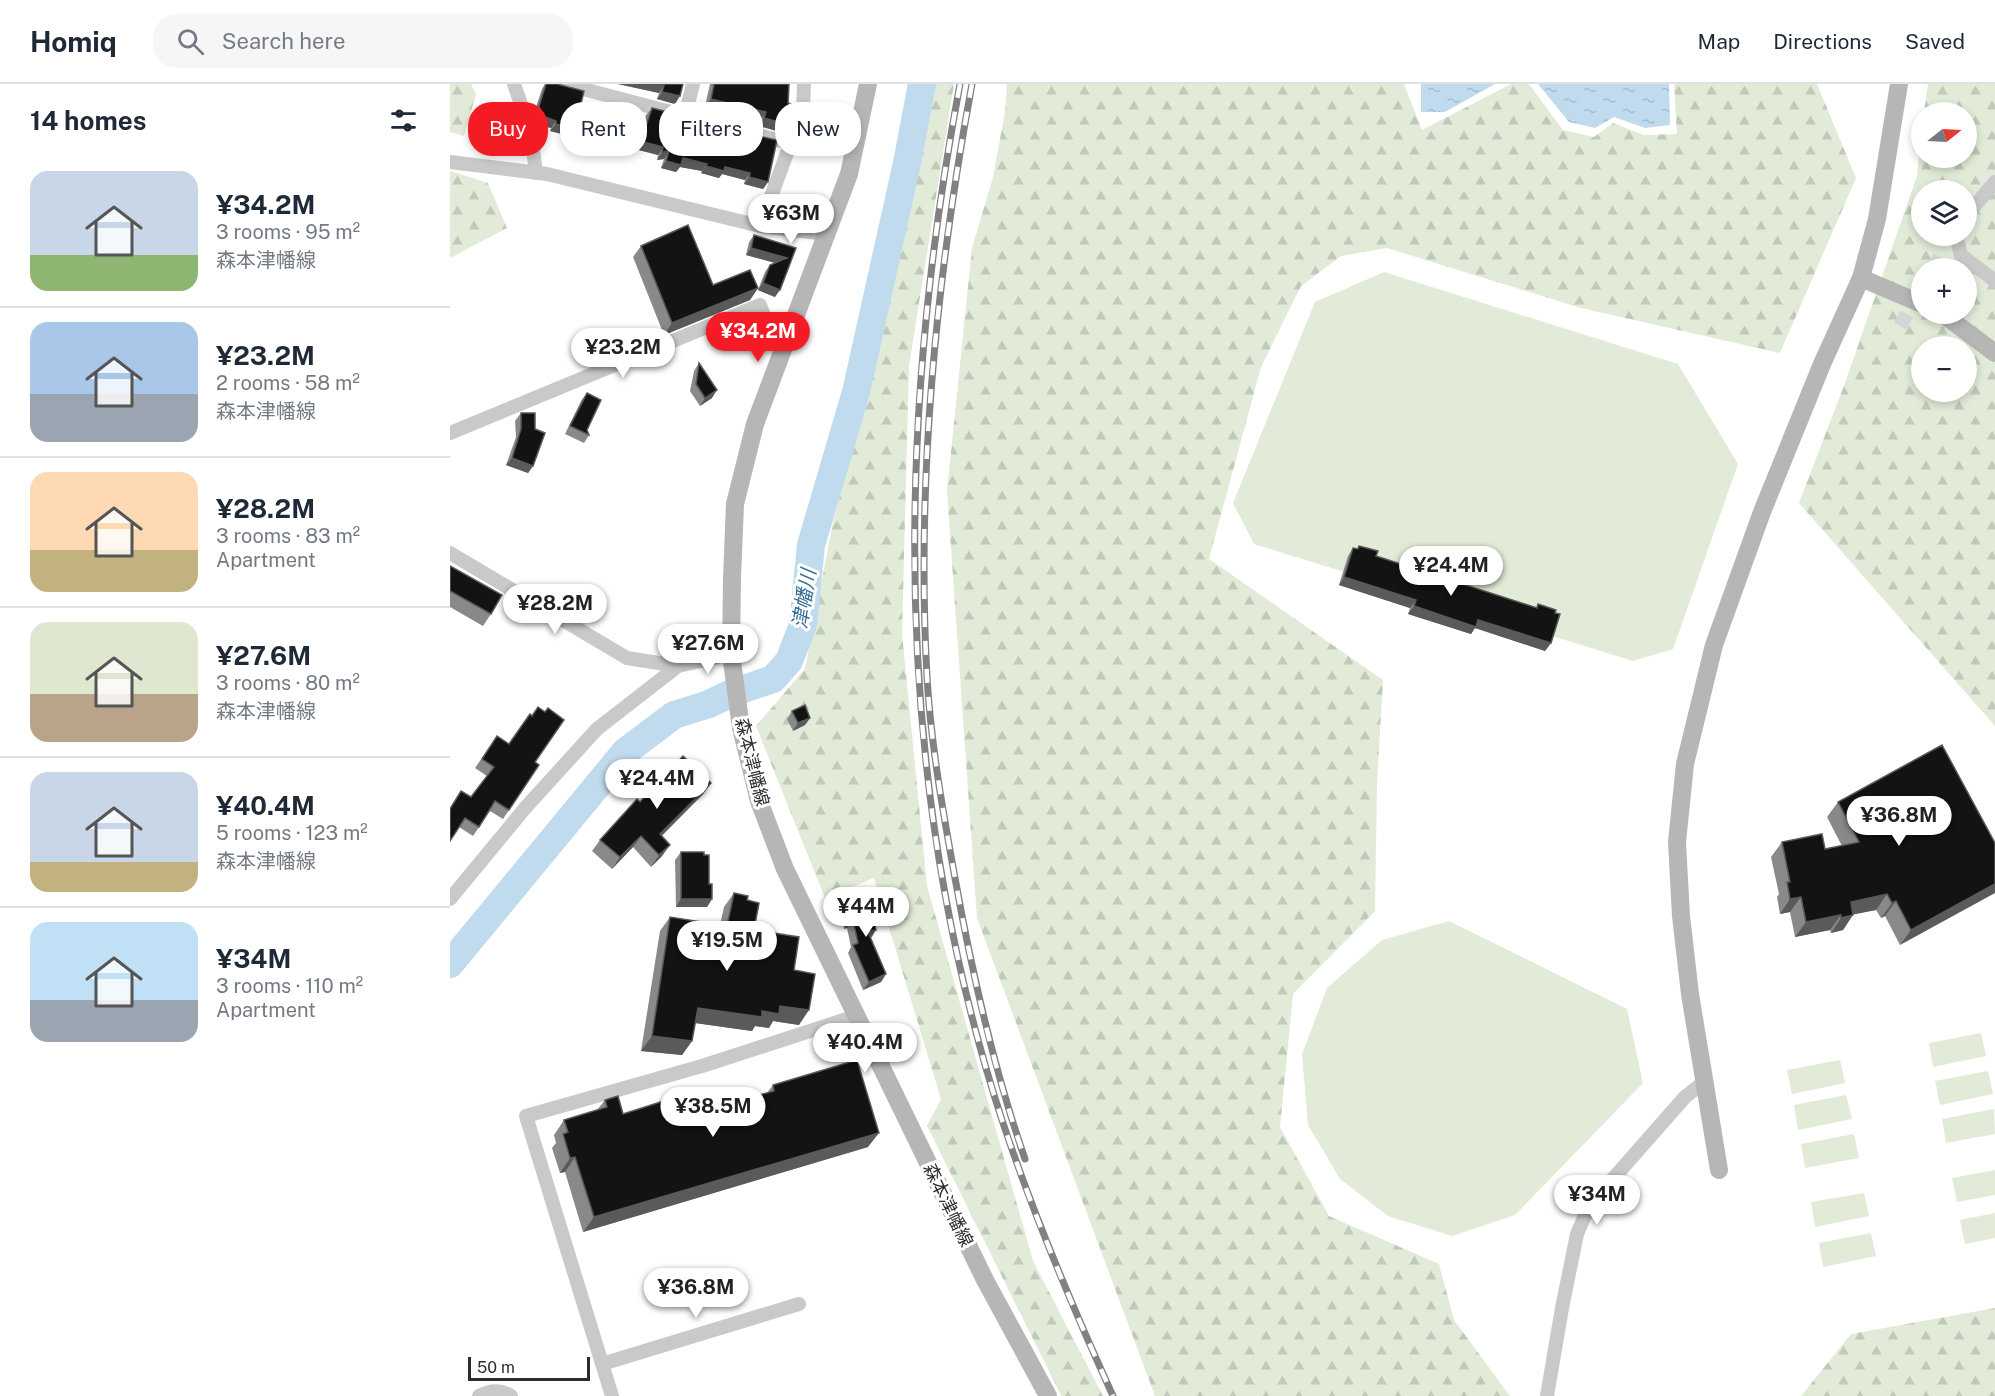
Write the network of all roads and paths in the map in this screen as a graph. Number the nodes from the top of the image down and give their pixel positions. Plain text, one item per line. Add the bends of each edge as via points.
1 (564, 84) edge
2 (693, 84) edge
3 (804, 84) edge
4 (867, 84) edge
5 (1899, 84) edge
6 (517, 85) edge
7 (589, 87) edge
8 (688, 102) edge
9 (803, 102) edge
10 (659, 108) edge
11 (784, 156) edge
12 (450, 162) edge
13 (536, 173) junction
14 (1995, 182) edge
15 (1977, 203) edge
16 (760, 226) junction
17 (826, 234) junction
18 (1959, 246) edge
19 (1861, 278) junction
20 (1995, 280) edge
21 (1911, 299) edge
22 (1956, 324) edge
23 (789, 333) junction
24 (1995, 353) edge
25 (450, 433) edge
26 (450, 553) edge
27 (731, 654) junction
28 (678, 666) junction
29 (450, 899) edge
30 (856, 1016) junction
31 (1704, 1082) junction
32 (1719, 1170) dead end
33 (799, 1304) dead end
34 (602, 1364) junction
35 (482, 1394) edge
36 (511, 1396) edge
37 (612, 1396) edge
38 (1048, 1396) edge
39 (1547, 1396) edge

1 - 7 street
2 - 8 street
3 - 9 street
4 - 17 main road, 森本津幡線 via 849,174
5 - 19 main road via 1877,219
6 - 13 street via 531,133
7 - 10 street
11 - 16 street
12 - 13 street
13 - 16 street
14 - 15 street
16 - 17 street
17 - 23 main road, 森本津幡線
18 - 20 street via 1961,255
19 - 21 main road
19 - 31 main road via 1762,512 1714,645 1685,764 1677,842 1690,994
22 - 24 main road
23 - 25 street via 768,326 760,305
23 - 27 main road, 森本津幡線 via 755,424 735,504
26 - 28 street via 627,658
27 - 28 street
27 - 30 main road, 森本津幡線 via 741,728 759,801 785,869
28 - 29 street via 597,729
30 - 34 street via 702,1066 526,1116
30 - 38 main road, 森本津幡線 via 985,1280
31 - 32 main road
31 - 39 street via 1685,1097 1589,1206 1577,1234
33 - 34 street
34 - 37 street
35 - 36 street via 495,1391

